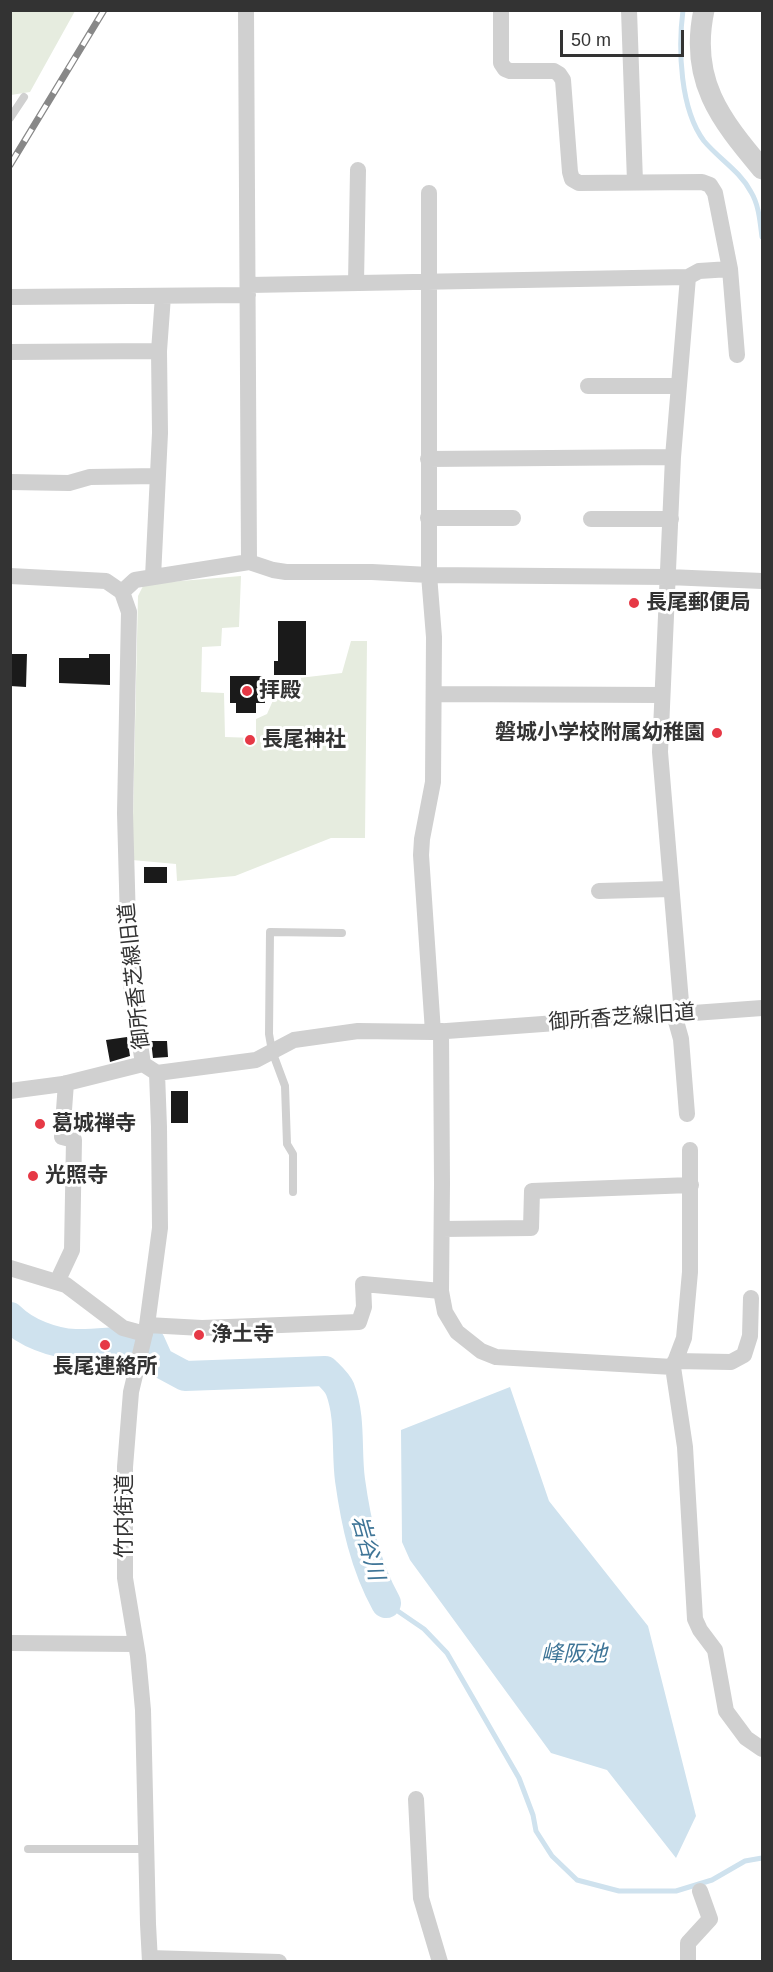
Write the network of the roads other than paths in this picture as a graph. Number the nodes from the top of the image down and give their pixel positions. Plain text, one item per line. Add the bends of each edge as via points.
1 (246, 10) edge
2 (501, 10) edge
3 (629, 10) edge
4 (704, 10) edge
5 (24, 97) dead end
6 (10, 118) edge
7 (762, 168) edge
8 (358, 170) dead end
9 (635, 182) junction
10 (429, 193) dead end
11 (730, 269) junction
12 (688, 277) junction
13 (429, 282) junction
14 (356, 283) junction
15 (249, 290) junction
16 (163, 296) junction
17 (10, 297) edge
18 (159, 351) junction
19 (10, 352) edge
20 (737, 355) dead end
21 (588, 386) dead end
22 (679, 386) junction
23 (674, 457) junction
24 (428, 459) junction
25 (158, 476) junction
26 (10, 482) edge
27 (428, 518) junction
28 (513, 518) dead end
29 (591, 519) dead end
30 (671, 519) junction
31 (249, 562) junction
32 (429, 575) junction
33 (10, 576) edge
34 (153, 577) junction
35 (668, 577) junction
36 (762, 581) edge
37 (122, 592) junction
38 (434, 694) junction
39 (662, 695) junction
40 (671, 889) junction
41 (598, 891) dead end
42 (342, 933) dead end
43 (762, 1008) edge
44 (678, 1014) junction
45 (437, 1031) junction
46 (272, 1051) junction
47 (150, 1068) junction
48 (66, 1083) junction
49 (10, 1091) edge
50 (687, 1114) dead end
51 (690, 1150) dead end
52 (691, 1185) junction
53 (293, 1192) dead end
54 (442, 1229) junction
55 (10, 1268) edge
56 (57, 1282) junction
57 (441, 1292) junction
58 (751, 1298) dead end
59 (145, 1336) junction
60 (756, 1336) edge
61 (674, 1364) junction
62 (10, 1643) edge
63 (135, 1644) junction
64 (762, 1749) edge
65 (416, 1799) dead end
66 (28, 1849) dead end
67 (147, 1850) junction
68 (700, 1891) dead end
69 (150, 1960) edge
70 (279, 1962) edge
71 (440, 1962) edge
72 (688, 1962) edge

1 - 15 street
2 - 9 street via 501,63 505,69 554,71 563,80 572,179 579,183
3 - 9 street
4 - 7 street via 701,40 707,85 731,132
5 - 6 lane
8 - 14 street
9 - 11 street via 710,185 715,193
10 - 13 street
11 - 12 street via 699,271
11 - 20 street
12 - 13 street
12 - 22 street
13 - 14 street
13 - 24 street
14 - 15 street
15 - 16 street
15 - 31 street
16 - 17 street
16 - 18 street
18 - 19 street
18 - 25 street
21 - 22 street
22 - 23 street
23 - 24 street
23 - 30 street
24 - 27 street
25 - 26 street via 90,477 69,483
25 - 34 street
27 - 28 street
27 - 32 street
29 - 30 street
30 - 35 street
31 - 32 street via 286,572
31 - 34 street
32 - 35 street
32 - 38 street
33 - 37 street via 106,581
34 - 37 street via 135,580
35 - 36 street
35 - 39 street
37 - 47 street, 御所香芝線旧道 via 129,612 125,813 130,978
38 - 39 street
38 - 45 street via 433,782 421,855
39 - 40 street via 660,771
40 - 41 street
40 - 44 street
42 - 46 lane via 270,932
43 - 44 street, 御所香芝線旧道
44 - 45 street, 御所香芝線旧道
44 - 50 street
45 - 46 street, 御所香芝線旧道 via 357,1031 294,1040
45 - 54 street
46 - 47 street, 御所香芝線旧道 via 256,1060
46 - 53 lane via 285,1086
47 - 48 street
47 - 59 street, 竹内街道 via 159,1127 160,1228
48 - 49 street
48 - 56 street via 62,1137 74,1140 72,1250
51 - 52 street
52 - 54 street via 532,1191 531,1228
52 - 61 street via 684,1338
54 - 57 street
55 - 56 street
56 - 59 street via 123,1328
57 - 59 street via 363,1284 364,1307 359,1322 202,1328
57 - 61 street via 445,1312 457,1332 481,1351 496,1357
58 - 60 street
59 - 63 street, 竹内街道 via 131,1392 125,1467 125,1578
60 - 61 street via 744,1355 732,1362
61 - 64 street via 685,1447 695,1619 715,1650 726,1711 747,1738
62 - 63 street
63 - 67 street, 竹内街道 via 143,1710
65 - 71 street via 421,1898
66 - 67 lane
67 - 69 street, 竹内街道
68 - 72 street via 710,1919 688,1943
69 - 70 street

